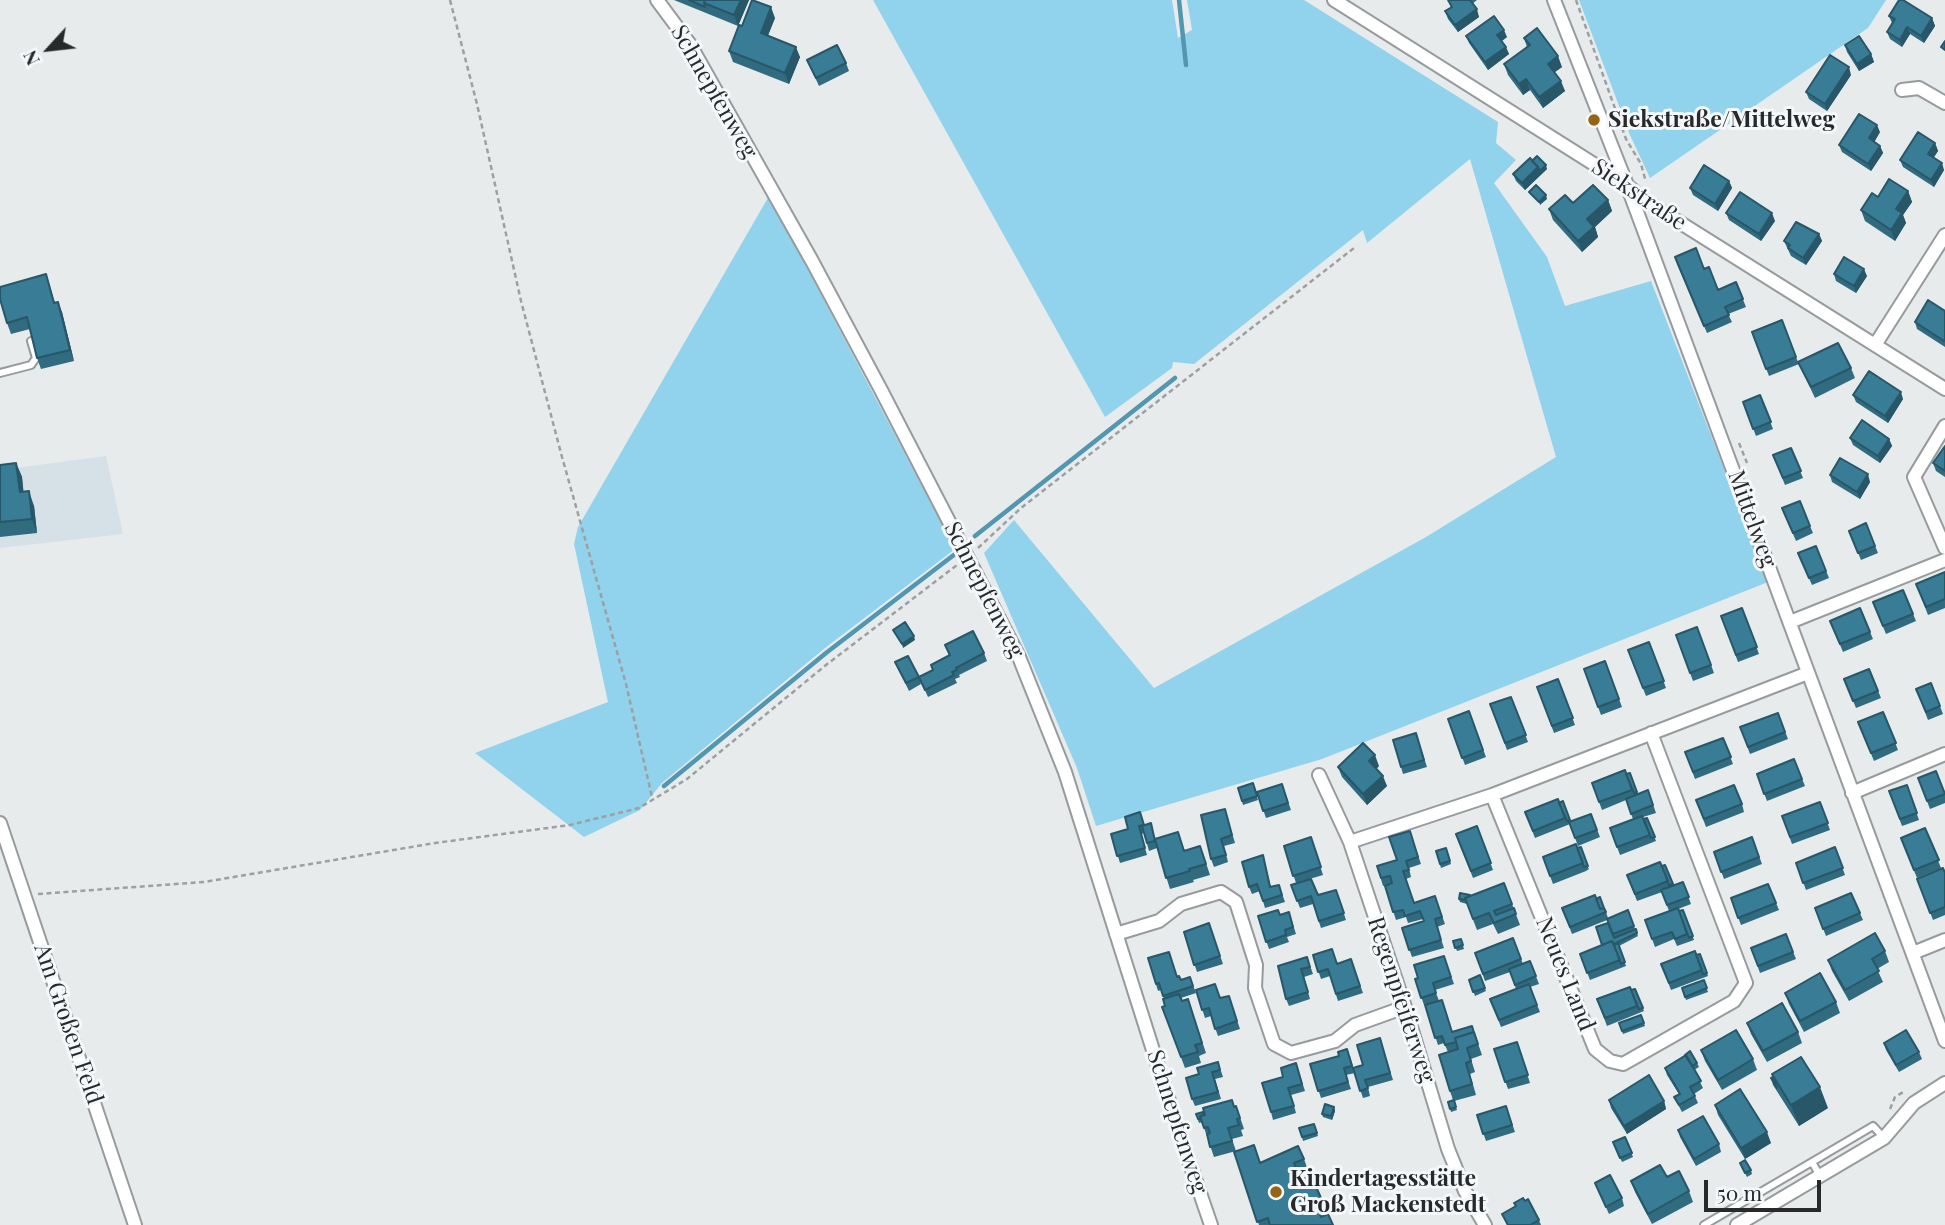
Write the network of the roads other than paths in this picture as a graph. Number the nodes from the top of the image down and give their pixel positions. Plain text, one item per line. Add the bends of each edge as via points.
1 (657, 0) edge
2 (1334, 0) edge
3 (1554, 0) edge
4 (1902, 90) dead end
5 (1945, 103) edge
6 (1627, 185) junction
7 (1945, 234) edge
8 (31, 341) edge
9 (1875, 345) junction
10 (0, 373) edge
11 (1945, 389) edge
12 (1945, 426) edge
13 (1945, 548) edge
14 (1945, 560) edge
15 (1790, 622) junction
16 (1808, 673) junction
17 (1651, 733) junction
18 (1945, 754) edge
19 (1319, 775) dead end
20 (1852, 793) junction
21 (1492, 795) junction
22 (0, 823) edge
23 (1350, 842) junction
24 (1116, 934) junction
25 (1945, 940) edge
26 (1913, 953) junction
27 (1405, 1007) junction
28 (1945, 1041) edge
29 (1945, 1083) edge
30 (1884, 1138) junction
31 (1812, 1162) junction
32 (1820, 1176) junction
33 (1707, 1224) edge
34 (135, 1225) edge
35 (1211, 1225) edge
36 (1485, 1225) edge
37 (1737, 1225) edge

1 - 24 street, Schnepfenweg via 689,43 812,261 1019,657 1065,772
2 - 6 street, Siekstraße
3 - 6 street, Mittelweg
4 - 5 street via 1919,88
6 - 9 street, Siekstraße
6 - 15 street, Mittelweg
7 - 9 street
8 - 10 lane via 36,358 31,365
9 - 11 street, Siekstraße
12 - 13 street via 1914,477
14 - 15 street
15 - 16 street, Mittelweg
16 - 17 street
16 - 20 street, Mittelweg via 1820,692
17 - 21 street
17 - 21 street, Neues Land via 1746,983 1734,1001 1623,1063 1610,1061 1595,1049
18 - 20 street
19 - 23 street, Regenpfeiferweg
20 - 26 street, Mittelweg
21 - 23 street
22 - 34 street, Am Großen Feld
23 - 27 street, Regenpfeiferweg
24 - 27 street via 1159,921 1181,904 1221,892 1236,902 1256,965 1255,988 1274,1044 1291,1054 1335,1041 1355,1025
24 - 35 street, Schnepfenweg
25 - 26 street
26 - 28 street, Mittelweg
27 - 36 street, Regenpfeiferweg via 1448,1149
29 - 30 street via 1914,1103
30 - 31 lane via 1873,1126
30 - 32 street
31 - 32 lane
31 - 33 lane
32 - 37 street

